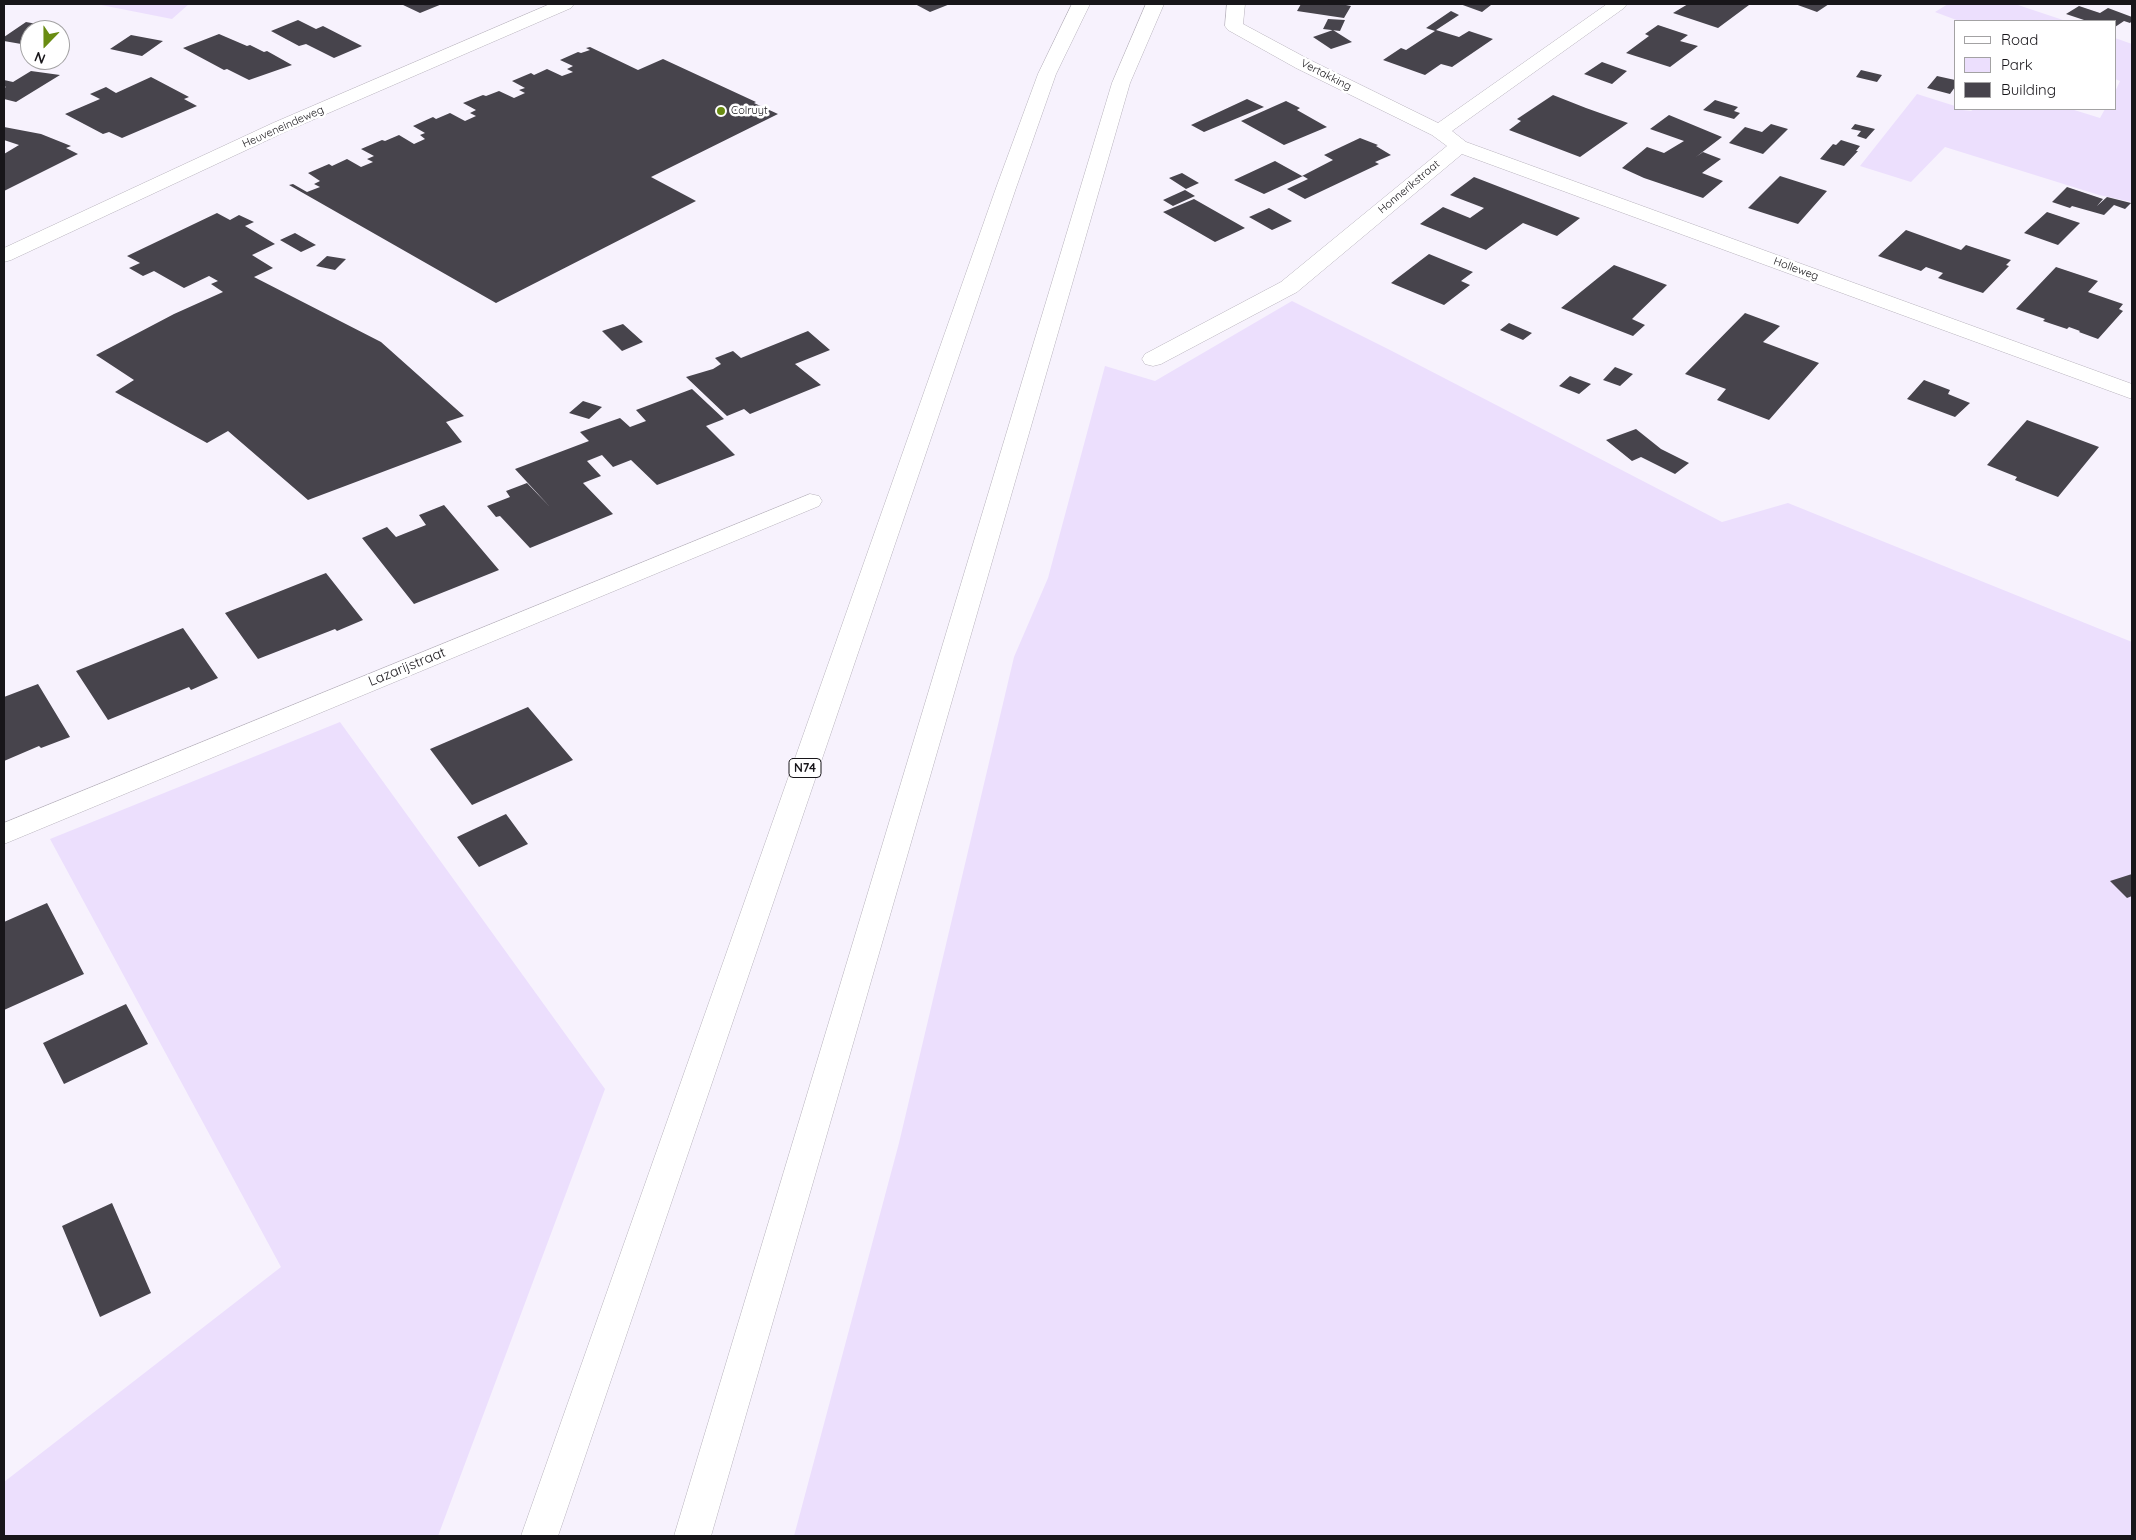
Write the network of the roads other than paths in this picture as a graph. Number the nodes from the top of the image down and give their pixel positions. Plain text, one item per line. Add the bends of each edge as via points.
1 (565, 4) edge
2 (1081, 4) edge
3 (1155, 4) edge
4 (1236, 4) edge
5 (1618, 4) edge
6 (1439, 131) junction
7 (1459, 146) junction
8 (4, 256) edge
9 (1152, 359) dead end
10 (2132, 392) edge
11 (810, 501) dead end
12 (4, 834) edge
13 (540, 1536) edge
14 (692, 1536) edge

1 - 8 main road, Heuveneindeweg via 280,127
2 - 13 main road, N74 via 1047,74 1006,188
3 - 14 main road via 1119,92
4 - 6 main road, Vertakking via 1234,26
5 - 6 main road
6 - 7 main road
7 - 9 main road, Honnerikstraat via 1289,287
7 - 10 main road, Holleweg
11 - 12 main road, Lazarijstraat

